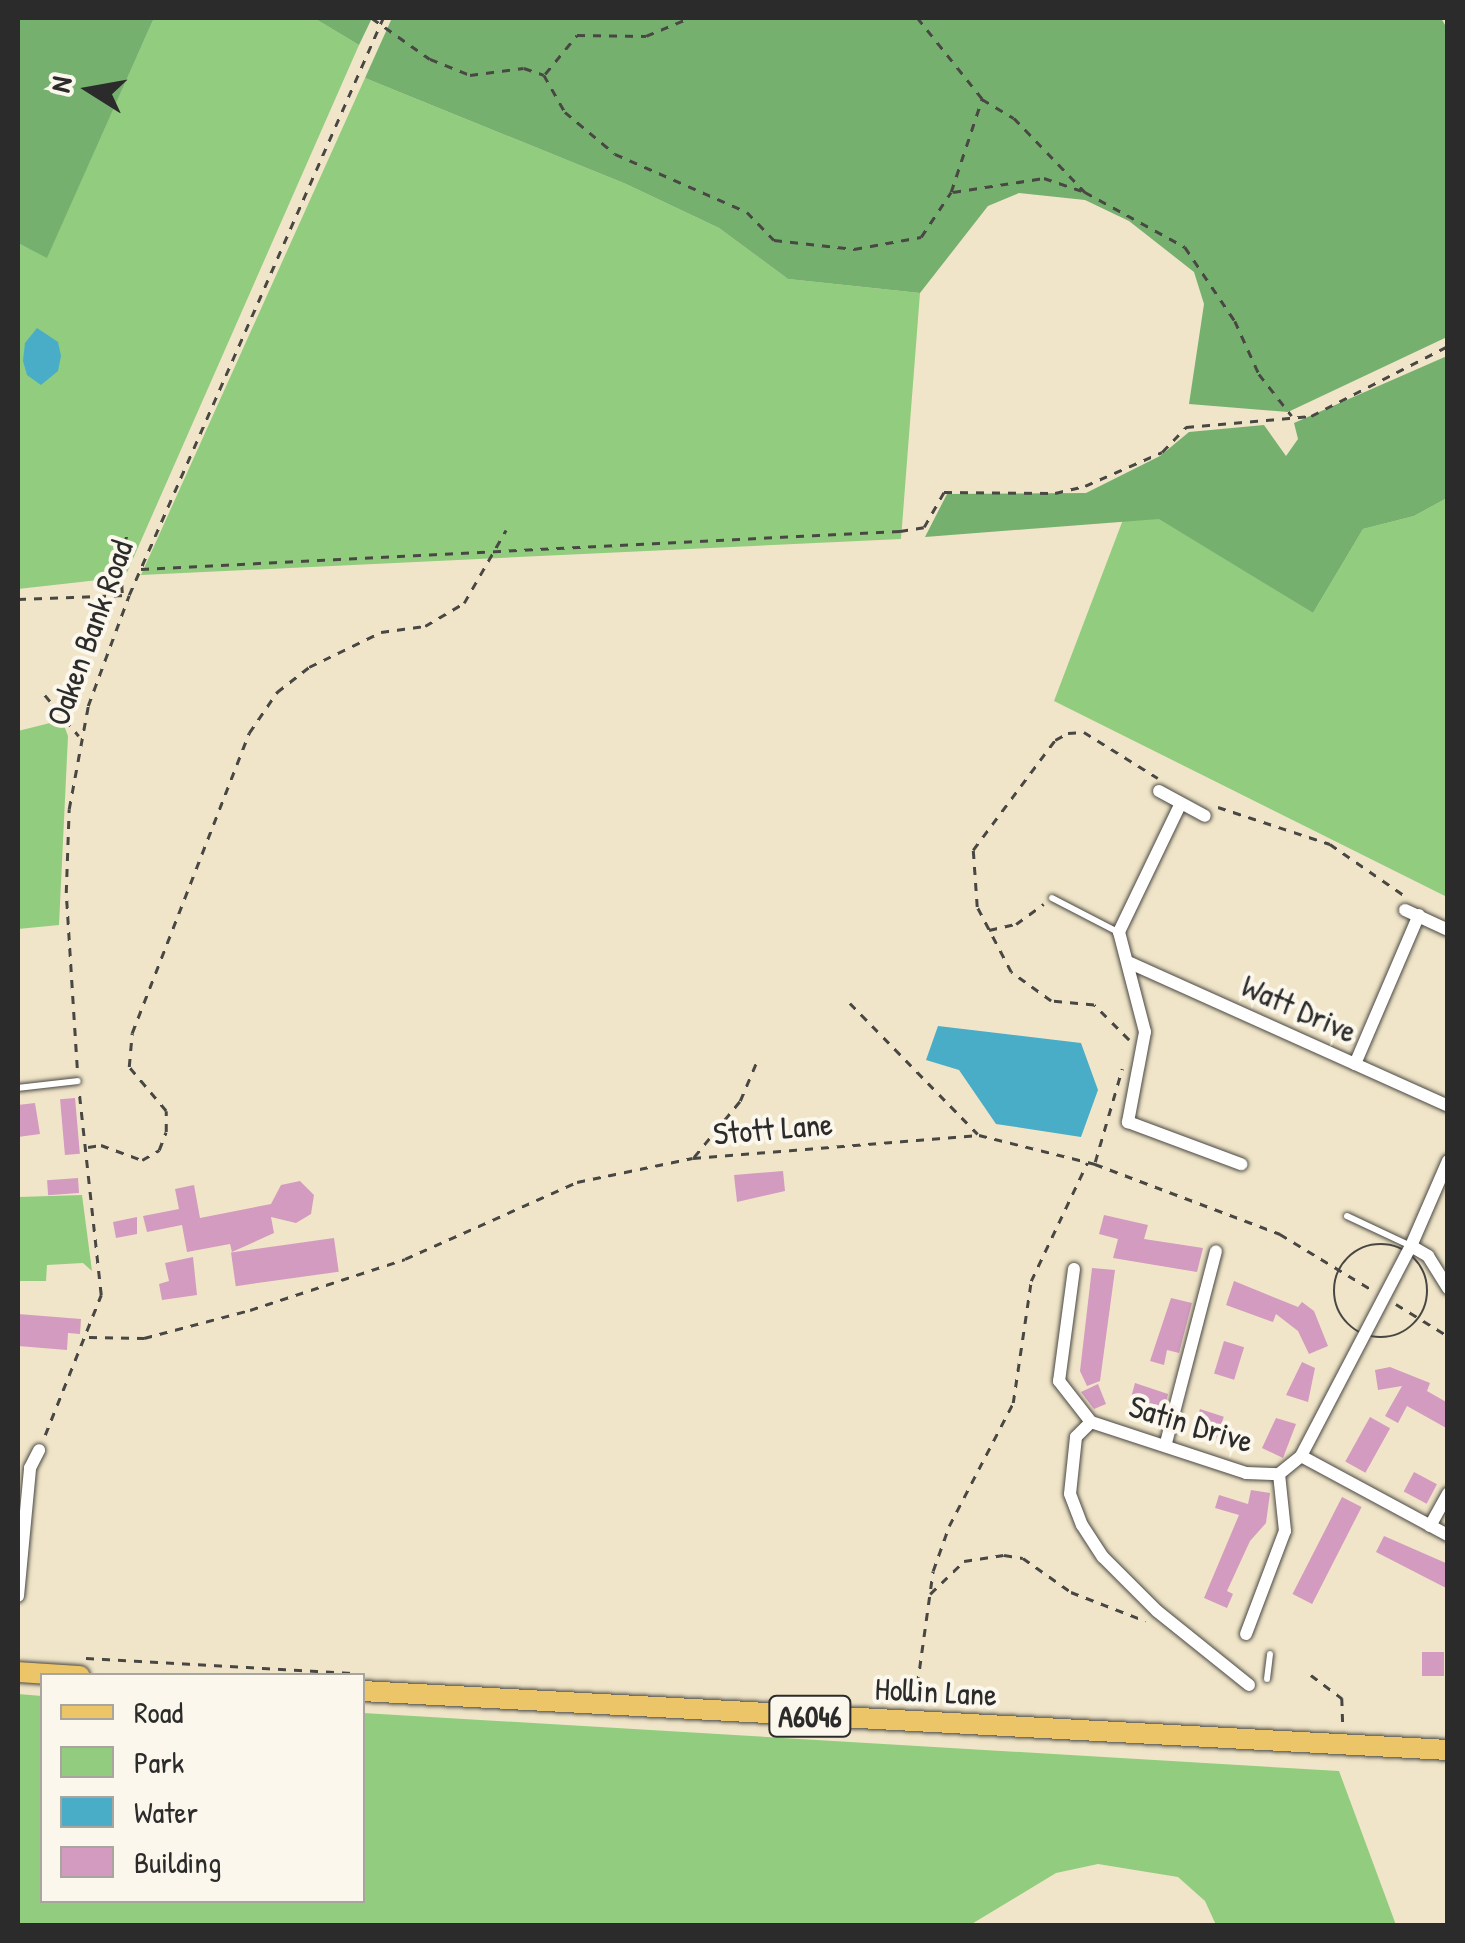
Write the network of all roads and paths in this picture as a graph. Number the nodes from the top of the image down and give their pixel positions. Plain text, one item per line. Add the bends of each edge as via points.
1 (372, 18) edge
2 (382, 18) edge
3 (689, 18) edge
4 (917, 18) edge
5 (379, 26) junction
6 (544, 75) junction
7 (982, 99) junction
8 (952, 192) junction
9 (1085, 192) junction
10 (1448, 346) edge
11 (1293, 417) junction
12 (128, 530) dead end
13 (506, 530) dead end
14 (496, 551) junction
15 (140, 569) junction
16 (122, 594) junction
17 (128, 595) junction
18 (18, 599) edge
19 (44, 696) dead end
20 (80, 737) junction
21 (1158, 791) dead end
22 (1180, 804) junction
23 (1205, 816) joint
24 (1052, 898) joint
25 (1412, 912) junction
26 (988, 930) dead end
27 (1448, 930) edge
28 (1119, 932) junction
29 (1128, 962) junction
30 (850, 1003) dead end
31 (757, 1062) dead end
32 (1355, 1064) junction
33 (78, 1081) junction
34 (18, 1088) edge
35 (1448, 1106) edge
36 (979, 1135) junction
37 (86, 1148) junction
38 (693, 1158) junction
39 (1448, 1160) edge
40 (1087, 1162) junction
41 (1241, 1164) dead end
42 (1346, 1216) dead end
43 (1411, 1246) junction
44 (1216, 1251) dead end
45 (1074, 1269) dead end
46 (1448, 1288) edge
47 (1384, 1298) junction
48 (1050, 1311) dead end
49 (1067, 1314) junction
50 (1448, 1336) edge
51 (88, 1337) junction
52 (1091, 1422) junction
53 (1166, 1443) junction
54 (39, 1450) joint
55 (1301, 1456) junction
56 (1279, 1474) junction
57 (1448, 1494) edge
58 (1430, 1526) junction
59 (1448, 1535) edge
60 (18, 1596) edge
61 (930, 1596) junction
62 (1153, 1617) junction
63 (1246, 1634) dead end
64 (1270, 1654) dead end
65 (1311, 1674) dead end
66 (1267, 1680) dead end
67 (1250, 1685) dead end
68 (365, 1691) edge
69 (914, 1704) dead end
70 (1344, 1744) junction
71 (1448, 1750) edge

1 - 5 path
2 - 5 path, Oaken Bank Road
3 - 6 path via 646,36 577,35
4 - 7 path
5 - 6 path via 470,75 524,68
5 - 15 path, Oaken Bank Road
6 - 8 path via 566,112 615,154 747,212 774,240 854,249 921,237
7 - 8 path
7 - 9 path via 1014,118
8 - 9 path via 1044,178
9 - 11 path via 1185,246 1235,321 1259,374
10 - 11 path via 1311,416
11 - 14 path via 1186,428 1162,452 1054,494 944,492 924,527
12 - 16 path via 120,560
13 - 14 path
14 - 15 path
14 - 37 path via 464,603 425,626 381,632 309,667 277,692 249,733 132,1033 130,1067 166,1111 162,1141 142,1160 100,1145
15 - 17 path, Oaken Bank Road
16 - 17 path
16 - 18 path
17 - 20 path, Oaken Bank Road
19 - 20 path
20 - 33 path, Oaken Bank Road via 66,893
21 - 22 street
22 - 23 street
22 - 28 street
23 - 25 path via 1217,807 1330,844 1405,891
24 - 26 path via 1016,924
24 - 28 lane
25 - 27 street
25 - 32 street
28 - 29 street
29 - 32 street, Watt Drive
29 - 41 street via 1145,1032 1128,1122
30 - 36 path
31 - 38 path via 740,1101
32 - 35 street, Watt Drive
33 - 34 lane
33 - 37 path, Oaken Bank Road
36 - 38 path, Stott Lane
36 - 40 path, Stott Lane
37 - 51 path, Oaken Bank Road via 101,1268
38 - 51 path, Stott Lane via 577,1182 405,1258 250,1310 144,1338
39 - 43 street
40 - 47 path, Stott Lane via 1280,1234
40 - 61 path via 1031,1281 1013,1403 948,1526
42 - 43 lane
43 - 46 street via 1428,1256
43 - 47 street
44 - 53 street
45 - 49 street, Satin Drive
47 - 50 path, Stott Lane
47 - 55 street
48 - 49 street
49 - 52 street, Satin Drive via 1059,1381
51 - 54 path, Oaken Bank Road
52 - 53 street, Satin Drive
52 - 62 street, Satin Drive via 1076,1437 1070,1494 1103,1557
53 - 56 street, Satin Drive via 1246,1473
54 - 60 street via 30,1468
55 - 56 street, Satin Drive
55 - 58 street
56 - 63 street via 1285,1531
57 - 58 street
58 - 59 street
61 - 62 path via 964,1562 1004,1555 1023,1558 1071,1592
61 - 69 path
62 - 67 street, Satin Drive
64 - 66 lane
65 - 70 path via 1342,1698
68 - 70 main road, Hollin Lane / A6046
70 - 71 main road, Hollin Lane / A6046

